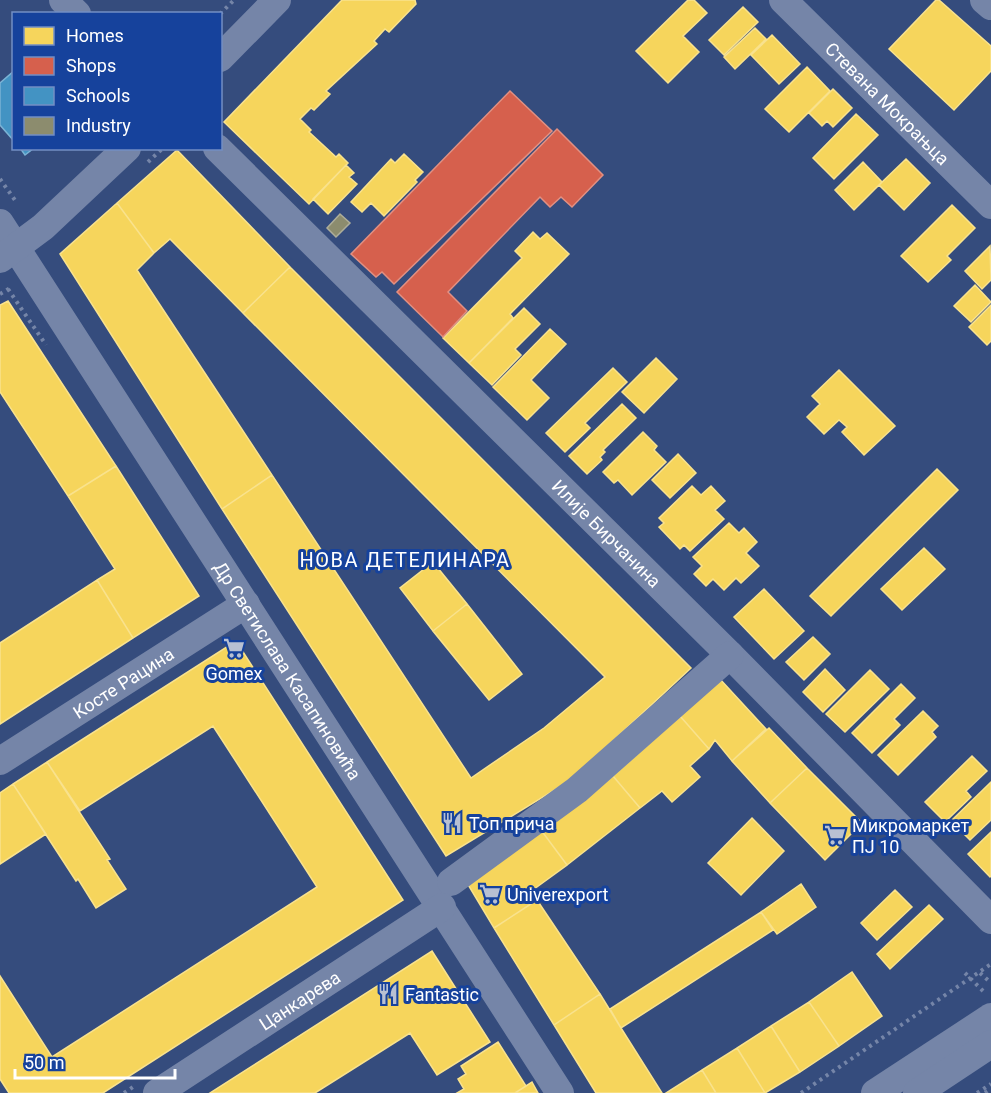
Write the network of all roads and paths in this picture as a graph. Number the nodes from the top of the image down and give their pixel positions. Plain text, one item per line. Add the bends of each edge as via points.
1 (63, 0) edge
2 (234, 0) edge
3 (277, 0) edge
4 (785, 0) edge
5 (984, 0) edge
6 (991, 6) edge
7 (75, 12) edge
8 (222, 12) edge
9 (222, 56) edge
10 (125, 150) edge
11 (219, 150) edge
12 (991, 205) edge
13 (0, 223) edge
14 (8, 254) edge
15 (8, 289) dead end
16 (48, 348) dead end
17 (246, 604) junction
18 (730, 656) junction
19 (0, 761) edge
20 (446, 894) junction
21 (991, 920) edge
22 (991, 964) edge
23 (980, 973) junction
24 (965, 974) dead end
25 (971, 980) junction
26 (991, 983) edge
27 (991, 999) edge
28 (991, 1017) edge
29 (991, 1044) edge
30 (991, 1084) edge
31 (991, 1089) edge
32 (157, 1093) edge
33 (560, 1093) edge
34 (801, 1093) edge
35 (875, 1093) edge
36 (917, 1093) edge
37 (977, 1093) edge
38 (985, 1093) edge

1 - 7 street
2 - 8 path
3 - 9 street
4 - 12 street, Стевана Мокрањца
5 - 6 street
10 - 14 street via 43,227
11 - 18 street, Илије Бирчанина
13 - 14 street, Др Светислава Касапиновића
14 - 17 street, Др Светислава Касапиновића
15 - 16 path
17 - 19 street, Косте Рацина
17 - 20 street, Др Светислава Касапиновића
18 - 20 street, Цанкарева via 577,790
18 - 21 street, Илије Бирчанина
20 - 32 street, Цанкарева
20 - 33 street, Др Светислава Касапиновића
22 - 23 path
23 - 25 path
23 - 26 path
24 - 25 path
25 - 27 path
25 - 34 path
28 - 35 street
29 - 36 street
30 - 37 path
31 - 38 path

